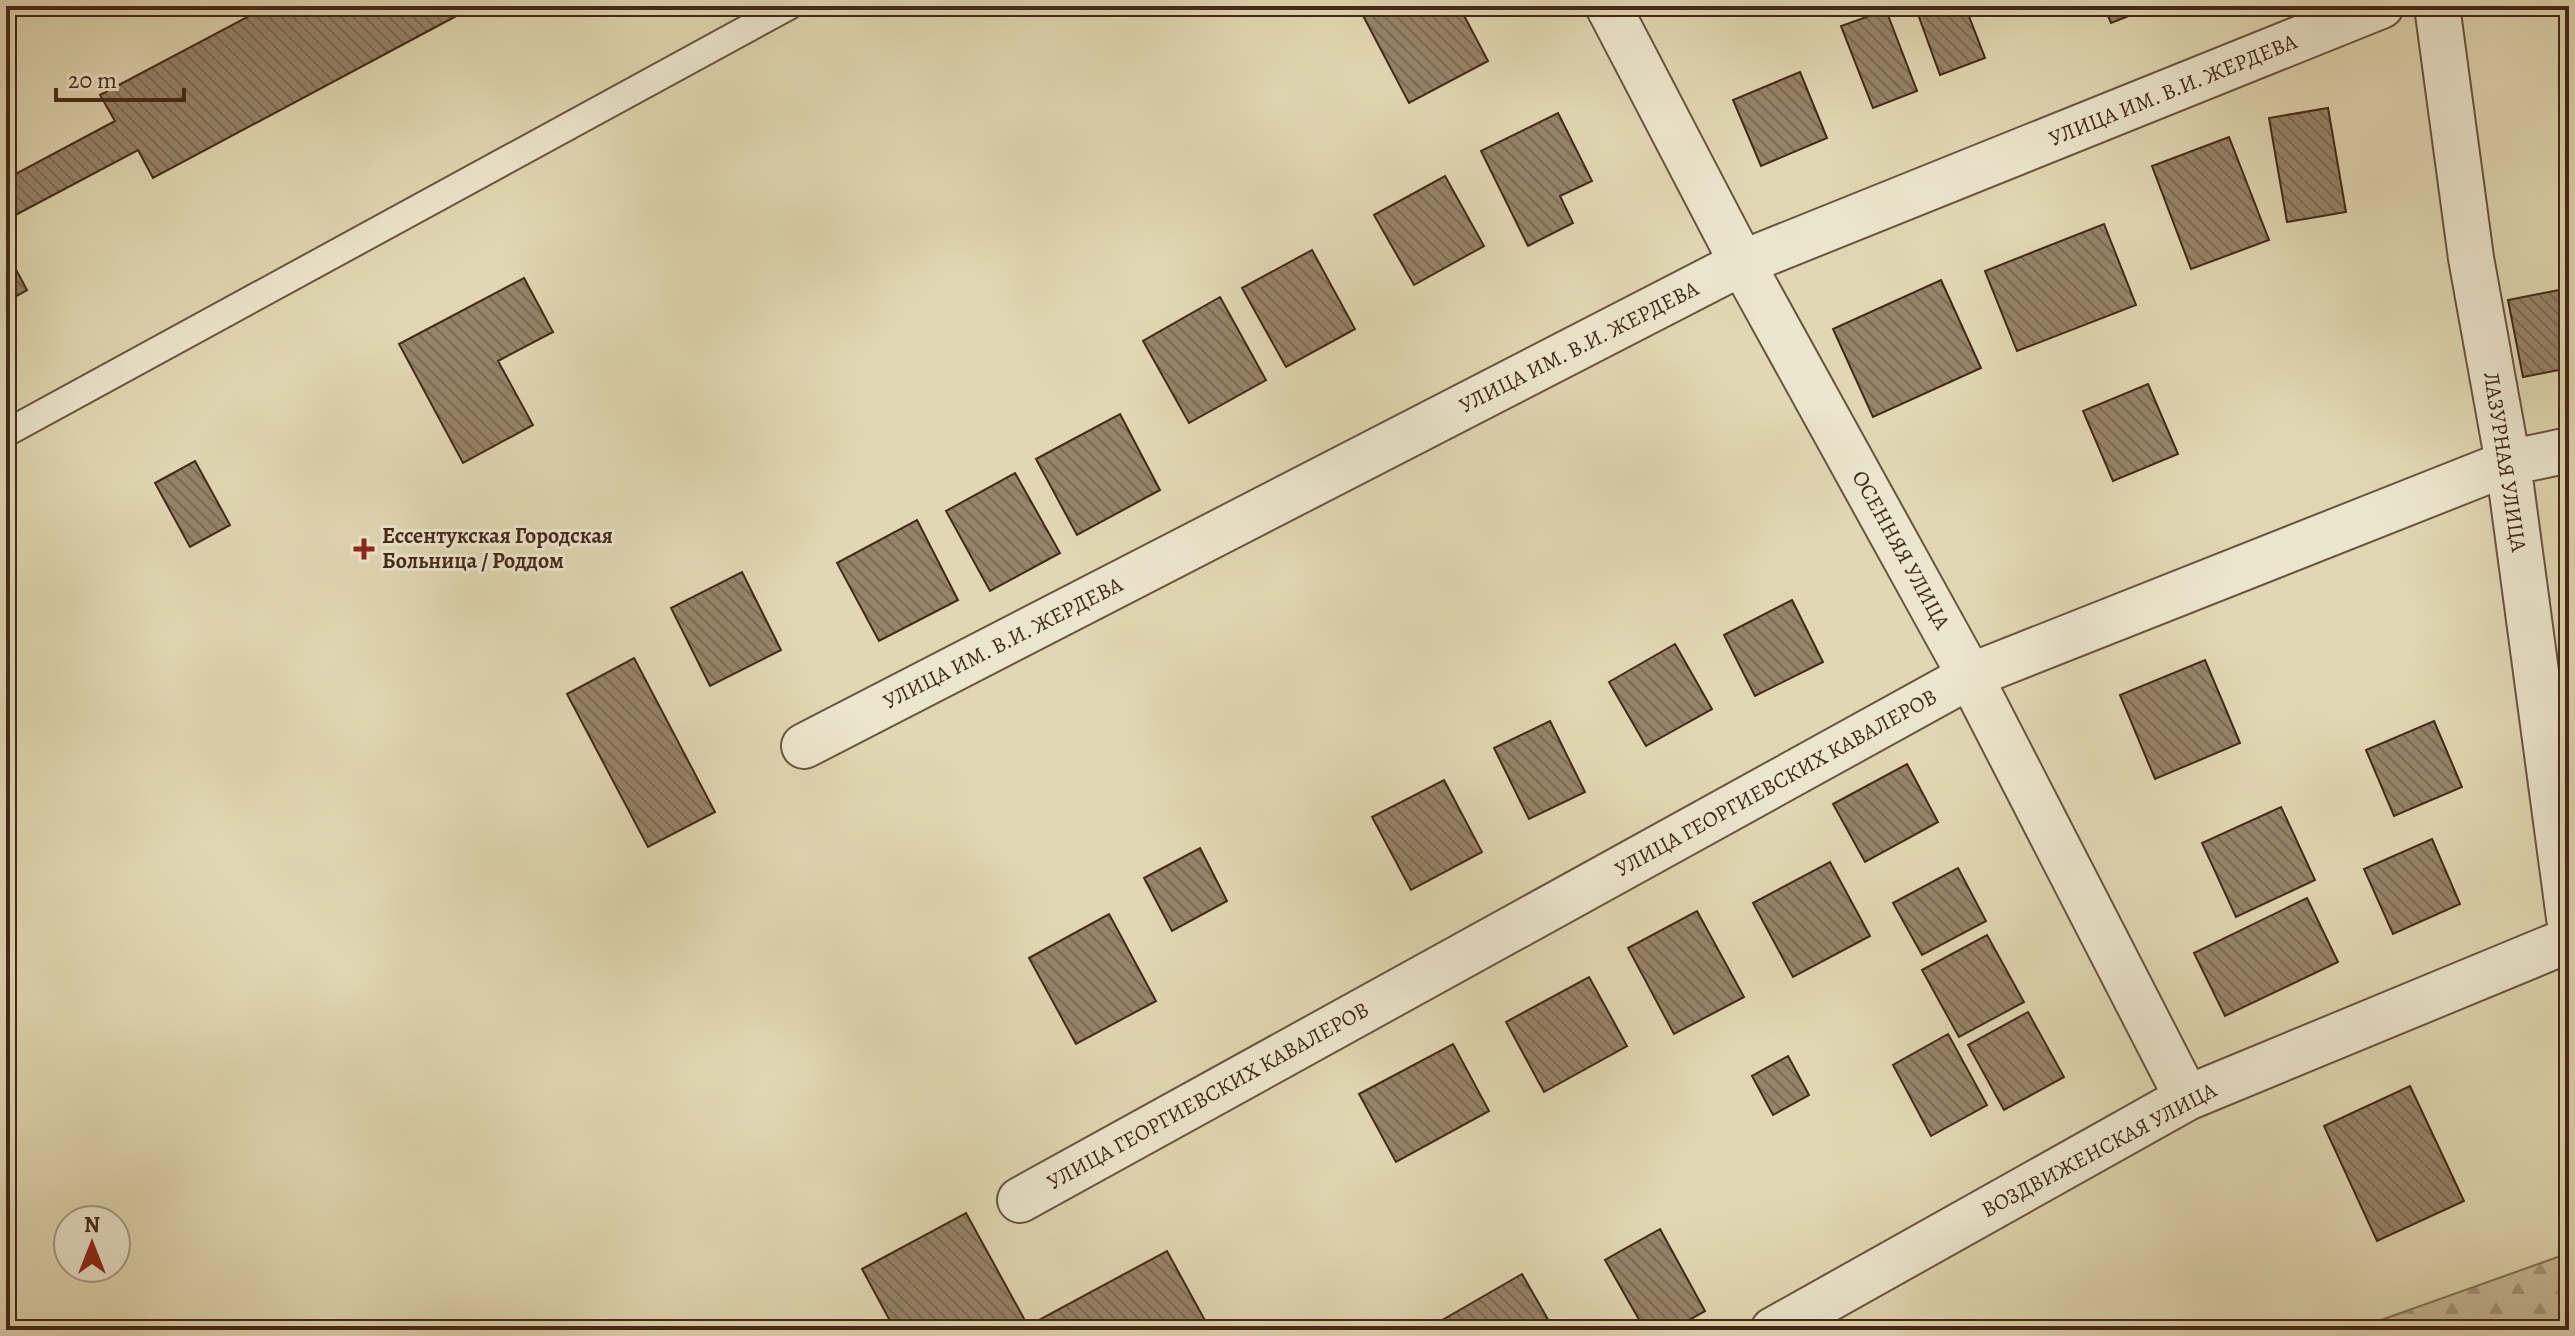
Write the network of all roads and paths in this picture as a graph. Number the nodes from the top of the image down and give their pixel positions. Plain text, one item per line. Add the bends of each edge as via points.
1 (789, 6) edge
2 (1608, 6) edge
3 (2381, 6) edge
4 (2437, 6) edge
5 (1742, 263) junction
6 (6, 433) edge
7 (2569, 450) edge
8 (2508, 463) junction
9 (1970, 676) junction
10 (804, 746) dead end
11 (2569, 918) edge
12 (2569, 940) edge
13 (2187, 1098) junction
14 (1020, 1200) dead end
15 (1773, 1330) edge

1 - 6 lane
2 - 5 street, ОСЕННЯЯ УЛИЦА
3 - 5 street, УЛИЦА ИМ. В.И. ЖЕРДЕВА
4 - 8 street, ЛАЗУРНАЯ УЛИЦА via 2471,258
5 - 9 street, ОСЕННЯЯ УЛИЦА
5 - 10 street, УЛИЦА ИМ. В.И. ЖЕРДЕВА
7 - 8 street, УЛИЦА ГЕОРГИЕВСКИХ КАВАЛЕРОВ
8 - 9 street, УЛИЦА ГЕОРГИЕВСКИХ КАВАЛЕРОВ
8 - 11 street, ЛАЗУРНАЯ УЛИЦА
9 - 13 street, ОСЕННЯЯ УЛИЦА
9 - 14 street, УЛИЦА ГЕОРГИЕВСКИХ КАВАЛЕРОВ
12 - 13 street, ВОЗДВИЖЕНСКАЯ УЛИЦА
13 - 15 street, ВОЗДВИЖЕНСКАЯ УЛИЦА

